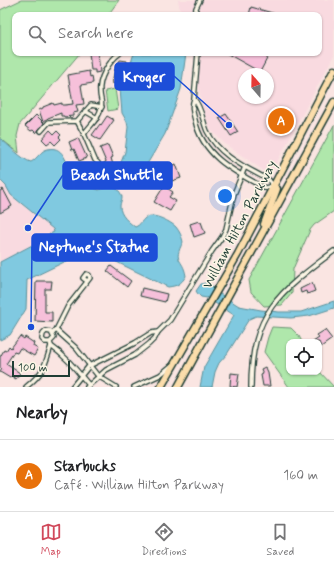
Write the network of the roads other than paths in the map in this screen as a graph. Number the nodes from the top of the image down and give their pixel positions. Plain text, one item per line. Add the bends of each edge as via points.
1 (200, 0) edge
2 (195, 12) edge
3 (116, 56) edge
4 (198, 56) edge
5 (334, 70) edge
6 (194, 99) junction
7 (334, 102) edge
8 (102, 107) junction
9 (86, 111) junction
10 (97, 118) junction
11 (77, 121) junction
12 (41, 131) dead end
13 (84, 134) junction
14 (98, 162) dead end
15 (246, 167) junction
16 (242, 176) junction
17 (273, 186) junction
18 (334, 251) edge
19 (252, 252) junction
20 (87, 281) dead end
21 (56, 330) junction
22 (158, 332) junction
23 (53, 333) junction
24 (135, 343) junction
25 (51, 344) junction
26 (140, 351) junction
27 (177, 360) junction
28 (89, 366) junction
29 (81, 376) junction
30 (98, 376) junction
31 (184, 378) junction
32 (88, 386) edge
33 (26, 387) edge
34 (72, 387) edge
35 (116, 387) edge
36 (134, 387) edge
37 (163, 387) edge
38 (178, 387) edge
39 (181, 387) edge
40 (252, 387) edge

1 - 2 street
3 - 8 street via 99,86
4 - 6 street
5 - 17 highway, William Hilton Parkway
6 - 15 street via 207,132 215,144 223,153
6 - 16 street via 193,112 202,141 219,161
7 - 19 highway, William Hilton Parkway
8 - 9 street via 91,105
8 - 10 street
9 - 10 street
9 - 11 street
10 - 13 street
11 - 12 street via 49,122
11 - 13 street
13 - 14 street
15 - 16 street
15 - 17 street via 269,180
16 - 17 street via 265,188
16 - 22 street via 231,202 222,237 170,320
17 - 19 highway via 277,189
17 - 27 highway, William Hilton Parkway via 238,254
18 - 40 street via 292,284 269,310 255,345
19 - 31 highway, William Hilton Parkway
20 - 21 street via 68,306
21 - 23 street
21 - 28 street via 76,348
22 - 24 street via 151,333
22 - 26 street
23 - 25 street
23 - 25 street via 46,331 42,336 45,342
24 - 26 street
24 - 28 street
25 - 29 street via 72,363
25 - 33 street via 43,370
26 - 30 street
27 - 36 street via 160,375
27 - 37 highway, William Hilton Parkway
28 - 29 street
28 - 30 street
29 - 32 street
29 - 34 street
30 - 32 street
30 - 35 street
31 - 38 highway, William Hilton Parkway
31 - 39 highway

